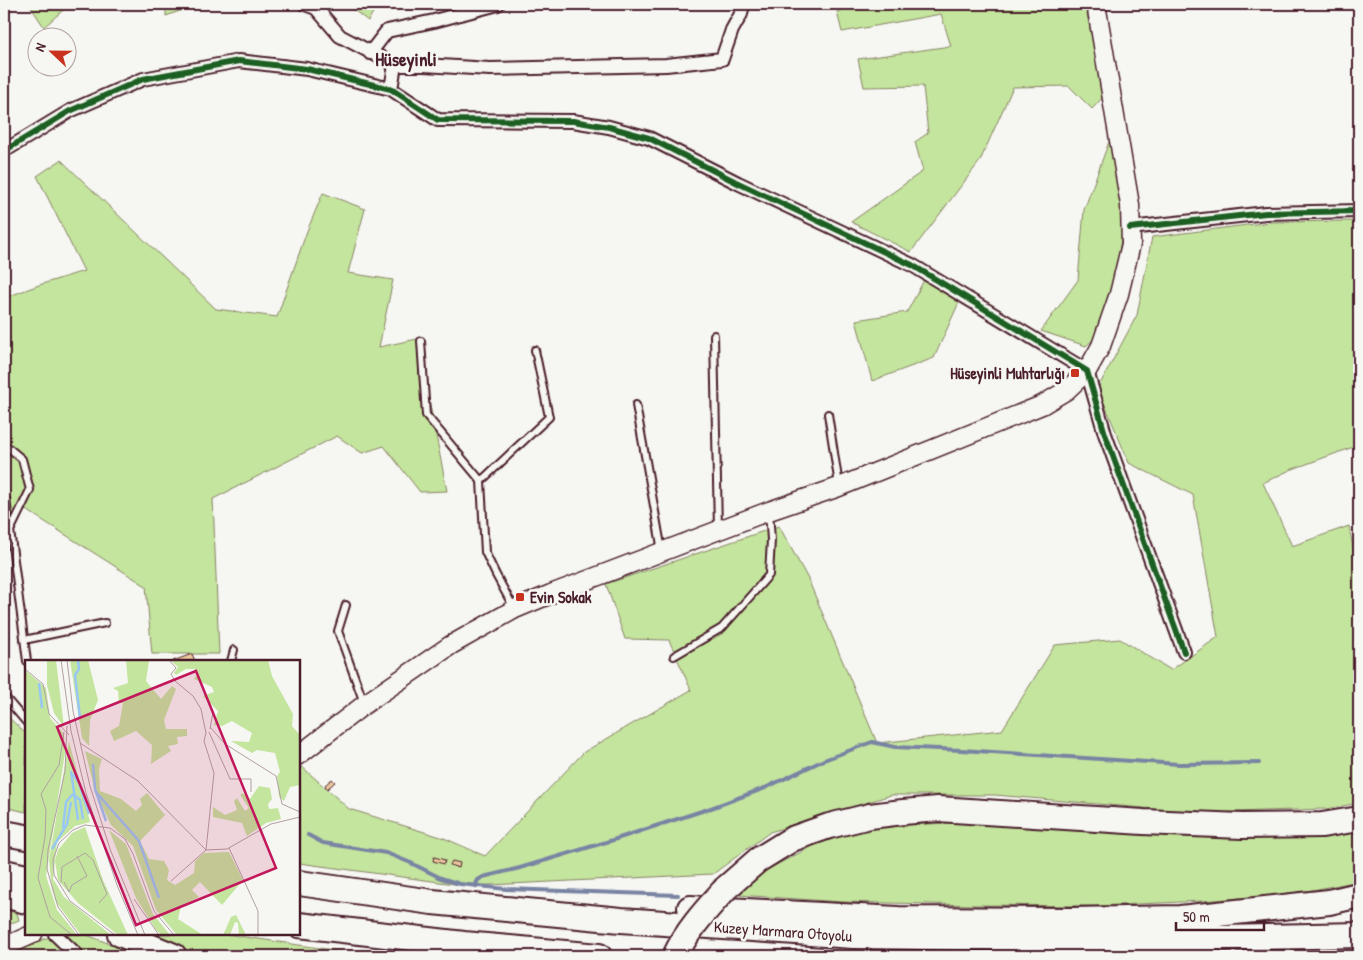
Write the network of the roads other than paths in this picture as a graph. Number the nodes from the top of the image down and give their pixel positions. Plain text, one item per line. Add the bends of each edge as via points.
1 (305, 4) edge
2 (498, 4) edge
3 (742, 4) edge
4 (1096, 4) edge
5 (370, 53) junction
6 (395, 65) junction
7 (391, 89) junction
8 (4, 149) edge
9 (1359, 211) edge
10 (1130, 228) junction
11 (714, 335) dead end
12 (421, 341) dead end
13 (535, 350) dead end
14 (1087, 371) junction
15 (636, 405) dead end
16 (828, 414) dead end
17 (4, 444) edge
18 (481, 481) junction
19 (839, 486) junction
20 (4, 498) edge
21 (768, 511) junction
22 (10, 530) junction
23 (718, 531) junction
24 (662, 552) junction
25 (346, 605) dead end
26 (515, 609) junction
27 (105, 623) dead end
28 (24, 640) junction
29 (234, 650) dead end
30 (1184, 652) dead end
31 (674, 656) dead end
32 (27, 660) edge
33 (232, 660) edge
34 (4, 696) edge
35 (365, 704) junction
36 (25, 721) edge
37 (300, 754) edge
38 (1359, 819) edge
39 (4, 833) edge
40 (25, 837) edge
41 (4, 872) edge
42 (25, 877) edge
43 (300, 883) edge
44 (4, 895) edge
45 (1359, 896) edge
46 (25, 901) edge
47 (432, 902) junction
48 (300, 925) edge
49 (31, 935) edge
50 (56, 935) edge
51 (122, 935) edge
52 (1359, 935) edge
53 (4, 948) edge
54 (78, 956) edge
55 (174, 956) edge
56 (599, 956) edge
57 (675, 956) edge

1 - 5 street via 316,8 340,36
2 - 5 street via 387,31
3 - 6 street via 741,14 722,58 666,65 490,69
4 - 10 main road via 1130,205
5 - 6 street
6 - 7 street
7 - 8 street via 307,69 239,61 143,79 70,111
7 - 14 street via 438,120 573,121 648,138 912,265
9 - 10 street via 1266,213
10 - 14 main road via 1131,244 1119,294 1101,346
11 - 23 lane
12 - 18 lane via 426,415
13 - 18 lane via 549,418
14 - 19 main road via 1067,390 1042,404
14 - 30 street via 1105,434
15 - 24 lane
16 - 19 lane
17 - 22 lane via 22,460 30,490
18 - 26 lane via 485,552
19 - 21 main road
20 - 22 lane
21 - 23 main road
21 - 31 lane via 771,540 769,575 722,628
22 - 28 lane
23 - 24 main road
24 - 26 main road
25 - 35 lane via 338,630
26 - 35 main road via 451,645
27 - 28 lane
28 - 32 lane
29 - 33 lane
34 - 36 lane
35 - 37 main road
38 - 57 highway, bridge via 1322,825 1242,826 938,809 870,816 792,839 758,860 702,915
39 - 40 highway
41 - 42 highway
43 - 47 highway, Kuzey Marmara Otoyolu
44 - 46 highway
45 - 47 highway via 1180,918 1072,920 898,919 619,904
47 - 52 highway, Kuzey Marmara Otoyolu via 621,920 853,936 1135,940
48 - 56 highway
49 - 53 main road
50 - 54 street
51 - 55 highway

